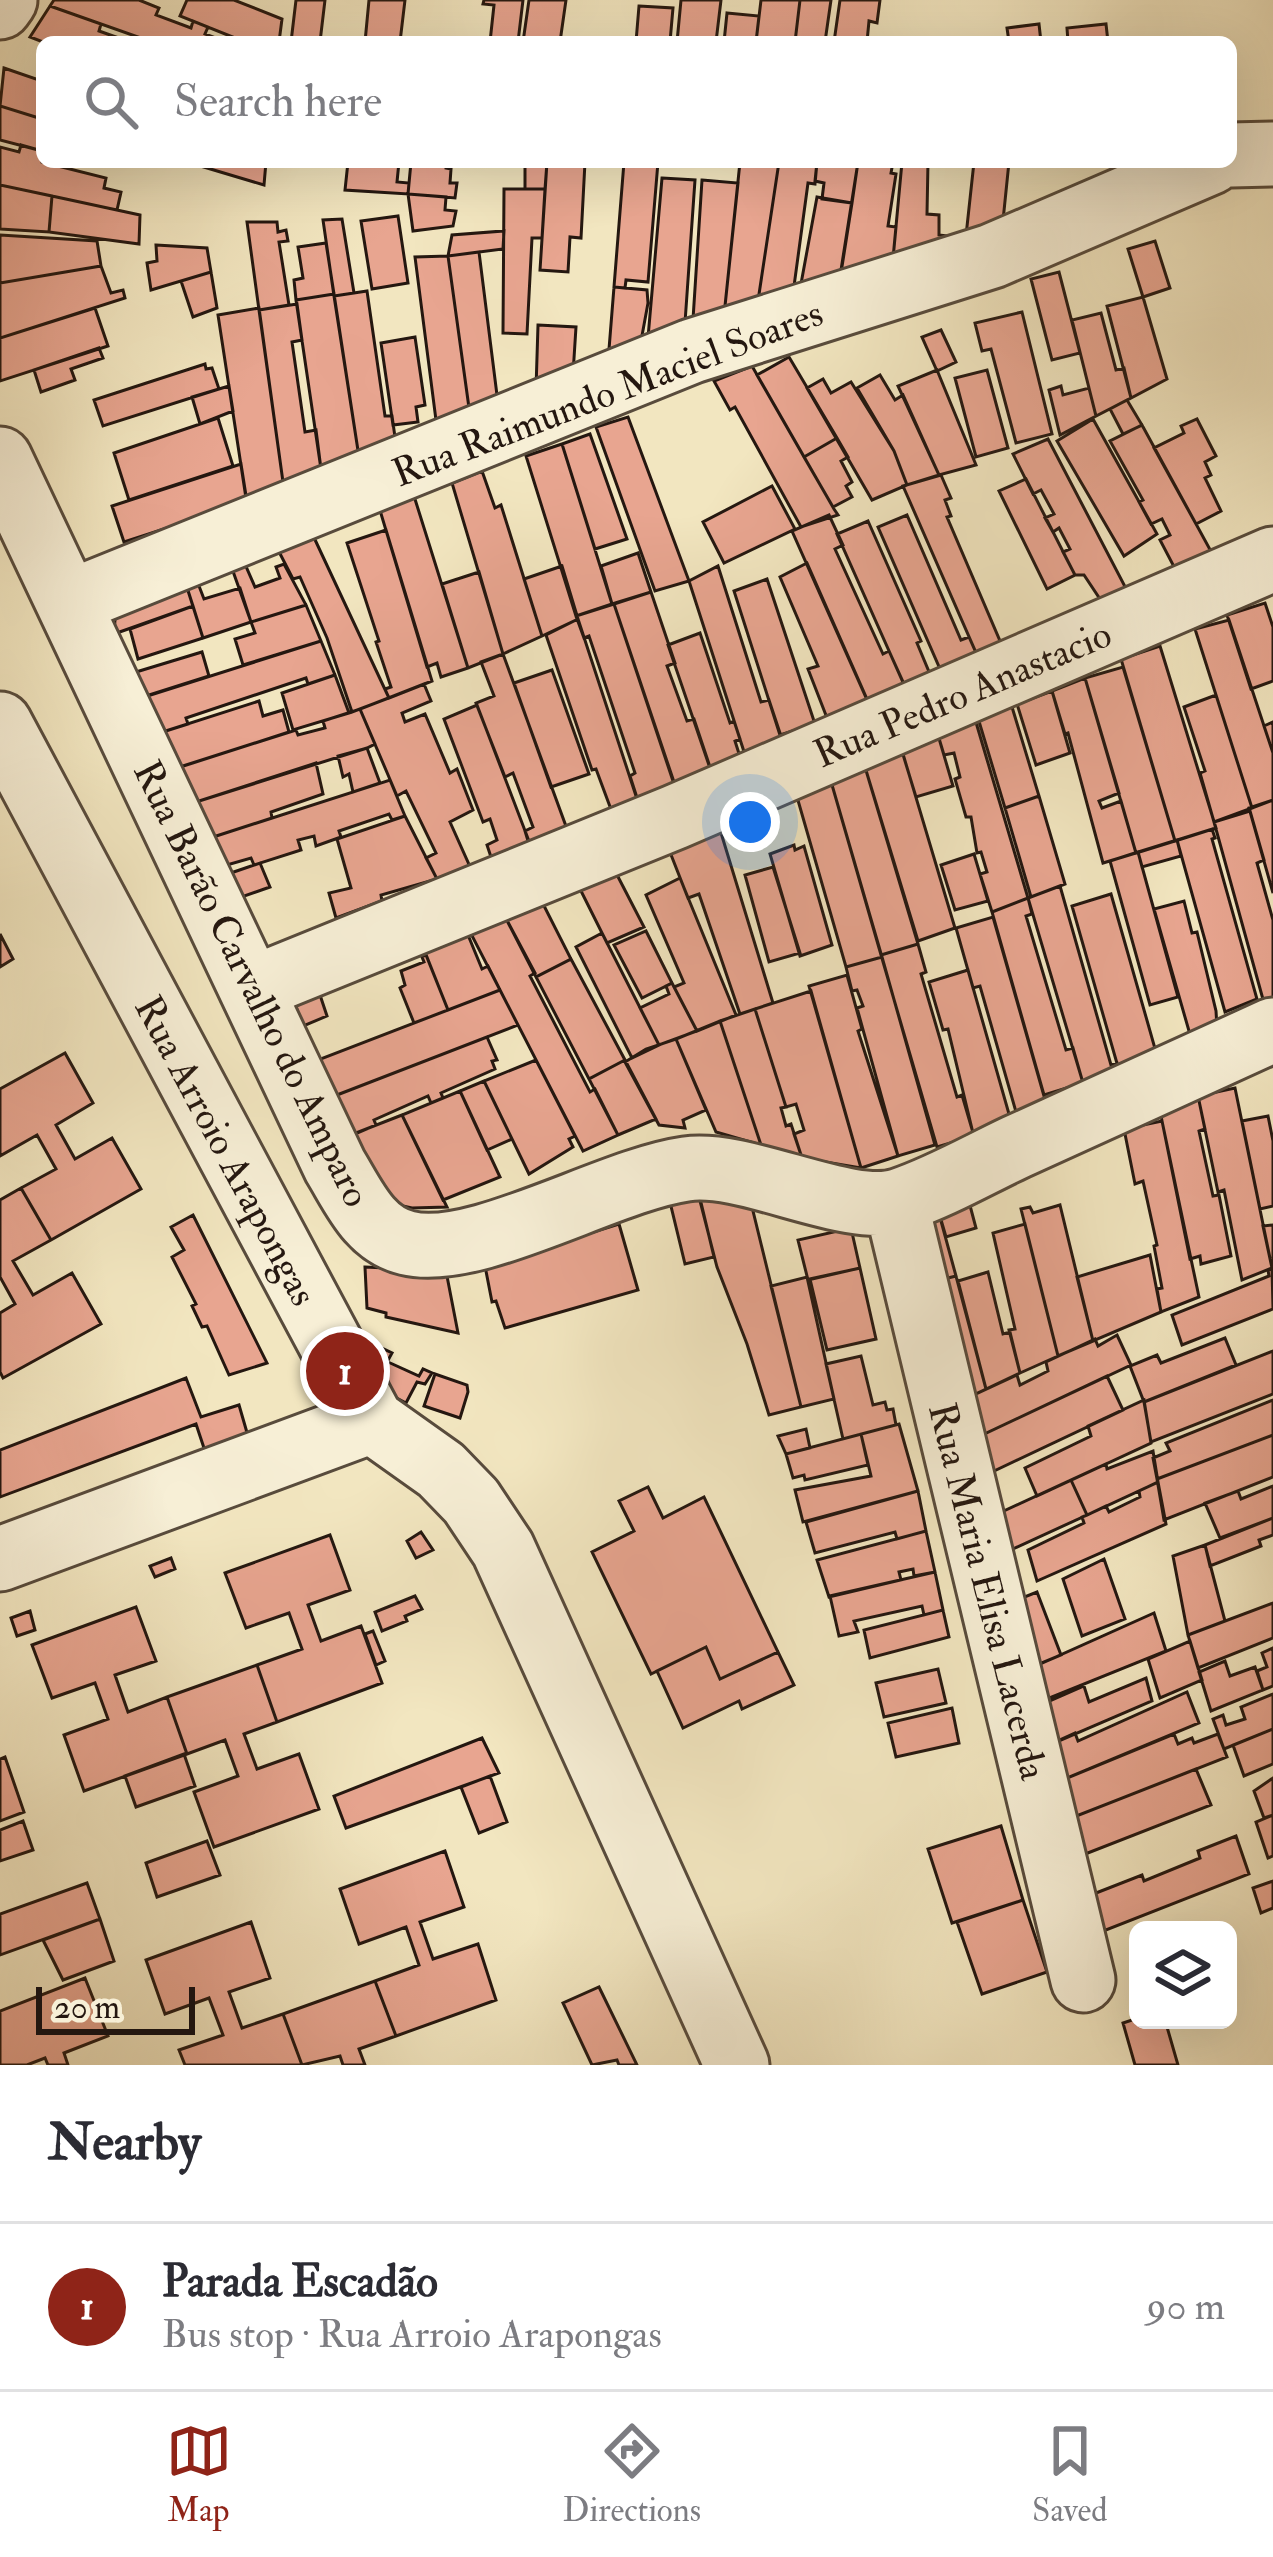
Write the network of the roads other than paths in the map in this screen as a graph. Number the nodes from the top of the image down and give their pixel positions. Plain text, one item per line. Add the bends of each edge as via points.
1 (1273, 154) edge
2 (1237, 155) edge
3 (1197, 168) edge
4 (0, 459) edge
5 (1273, 559) edge
6 (70, 602) junction
7 (0, 724) edge
8 (251, 988) junction
9 (1273, 1030) edge
10 (896, 1202) junction
11 (372, 1421) junction
12 (0, 1559) edge
13 (1083, 1980) dead end
14 (737, 2065) edge

1 - 2 street
3 - 6 street, Rua Raimundo Maciel Soares via 992,256 692,351
4 - 6 street, Rua Barão Carvalho do Amparo
5 - 8 street, Rua Pedro Anastacio via 675,817
6 - 8 street, Rua Barão Carvalho do Amparo
7 - 11 street, Rua Arroio Arapongas
8 - 10 street, Rua Barão Carvalho do Amparo via 335,1166 368,1220 391,1238 473,1240 690,1168
9 - 10 street
10 - 13 street, Rua Maria Elisa Lacerda
11 - 12 street
11 - 14 street, Rua Arroio Arapongas via 441,1470 503,1549

